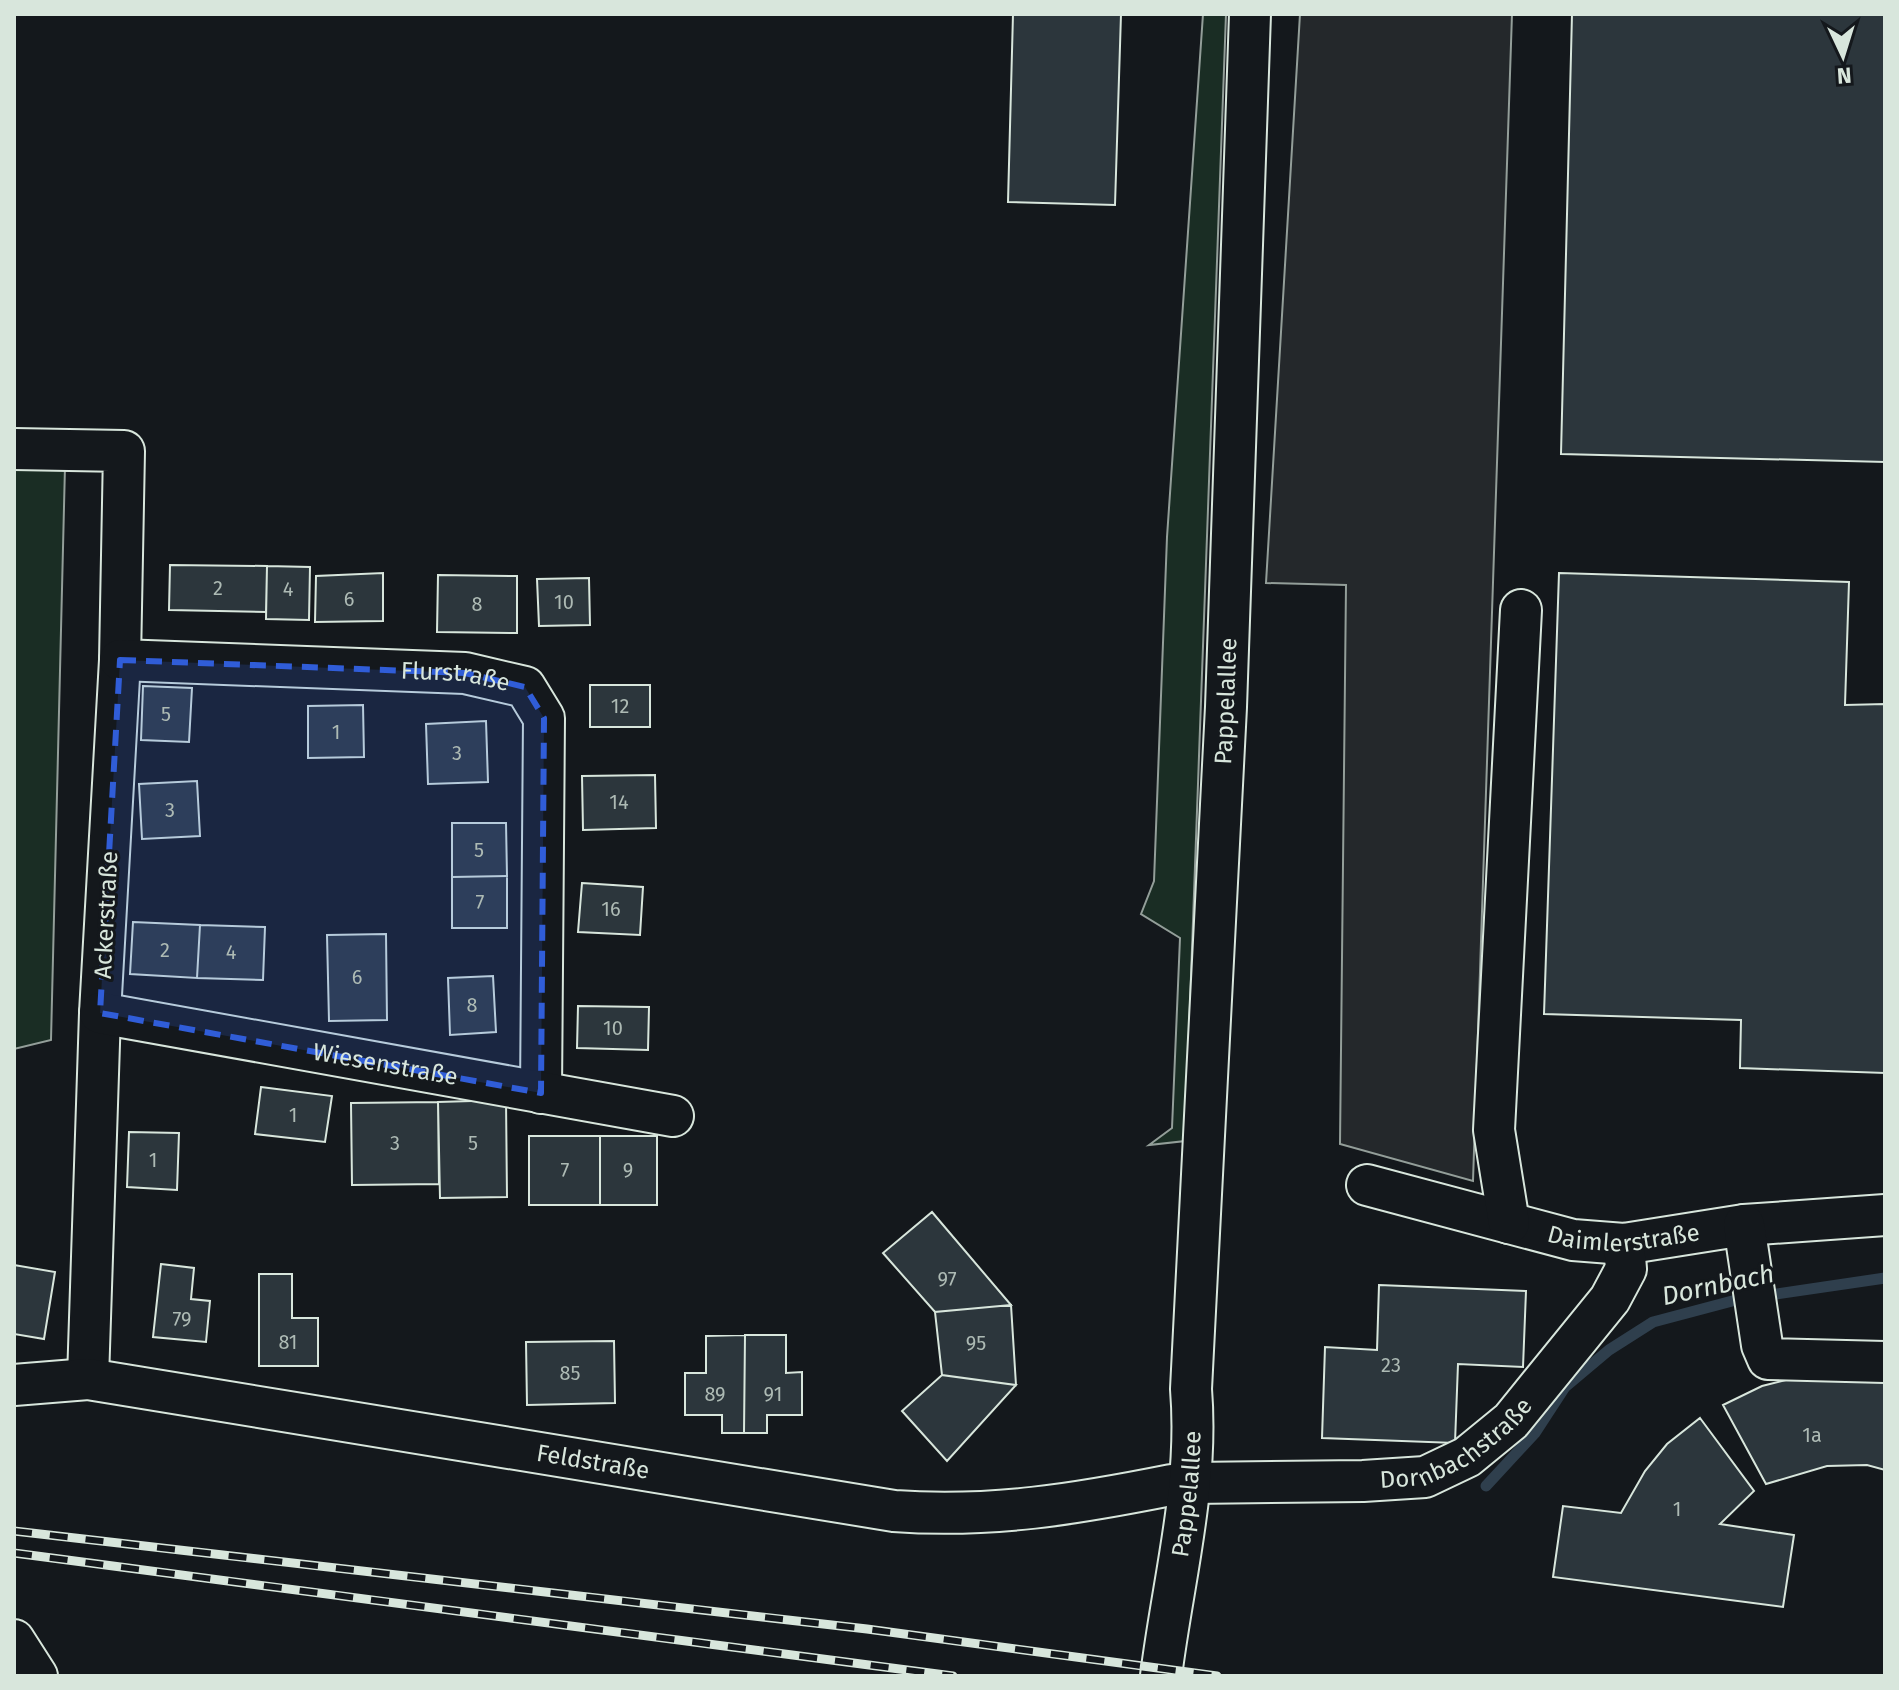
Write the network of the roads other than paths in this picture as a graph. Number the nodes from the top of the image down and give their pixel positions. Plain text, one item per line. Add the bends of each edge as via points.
1 (1250, 14) edge
2 (14, 449) edge
3 (1521, 610) dead end
4 (120, 660) junction
5 (100, 1013) junction
6 (541, 1093) junction
7 (673, 1116) dead end
8 (1367, 1185) dead end
9 (1885, 1215) edge
10 (1509, 1223) junction
11 (1744, 1225) junction
12 (1624, 1244) junction
13 (1885, 1362) edge
14 (88, 1379) junction
15 (14, 1385) edge
16 (1181, 1484) junction
17 (14, 1640) edge
18 (37, 1676) edge
19 (1161, 1676) edge

1 - 16 street, Pappelallee via 1226,707 1191,1389 1177,1442
2 - 4 street, Ackerstraße via 124,451
3 - 10 street via 1494,1130
4 - 5 street, Ackerstraße
4 - 6 street, Flurstraße via 465,673 525,687 544,718
5 - 6 street, Wiesenstraße
5 - 14 street, Ackerstraße
6 - 7 street, Wiesenstraße
8 - 10 street, Daimlerstraße
9 - 11 street, Daimlerstraße
10 - 12 street, Daimlerstraße via 1573,1240
11 - 12 street, Daimlerstraße
11 - 13 street via 1768,1359
12 - 16 street, Dornbachstraße via 1626,1269 1610,1299 1511,1421 1467,1457 1425,1477
14 - 15 street, Feldstraße
14 - 16 street, Feldstraße via 894,1511 939,1514 1067,1506
16 - 19 street, Pappelallee via 1166,1555 1171,1596
17 - 18 street

